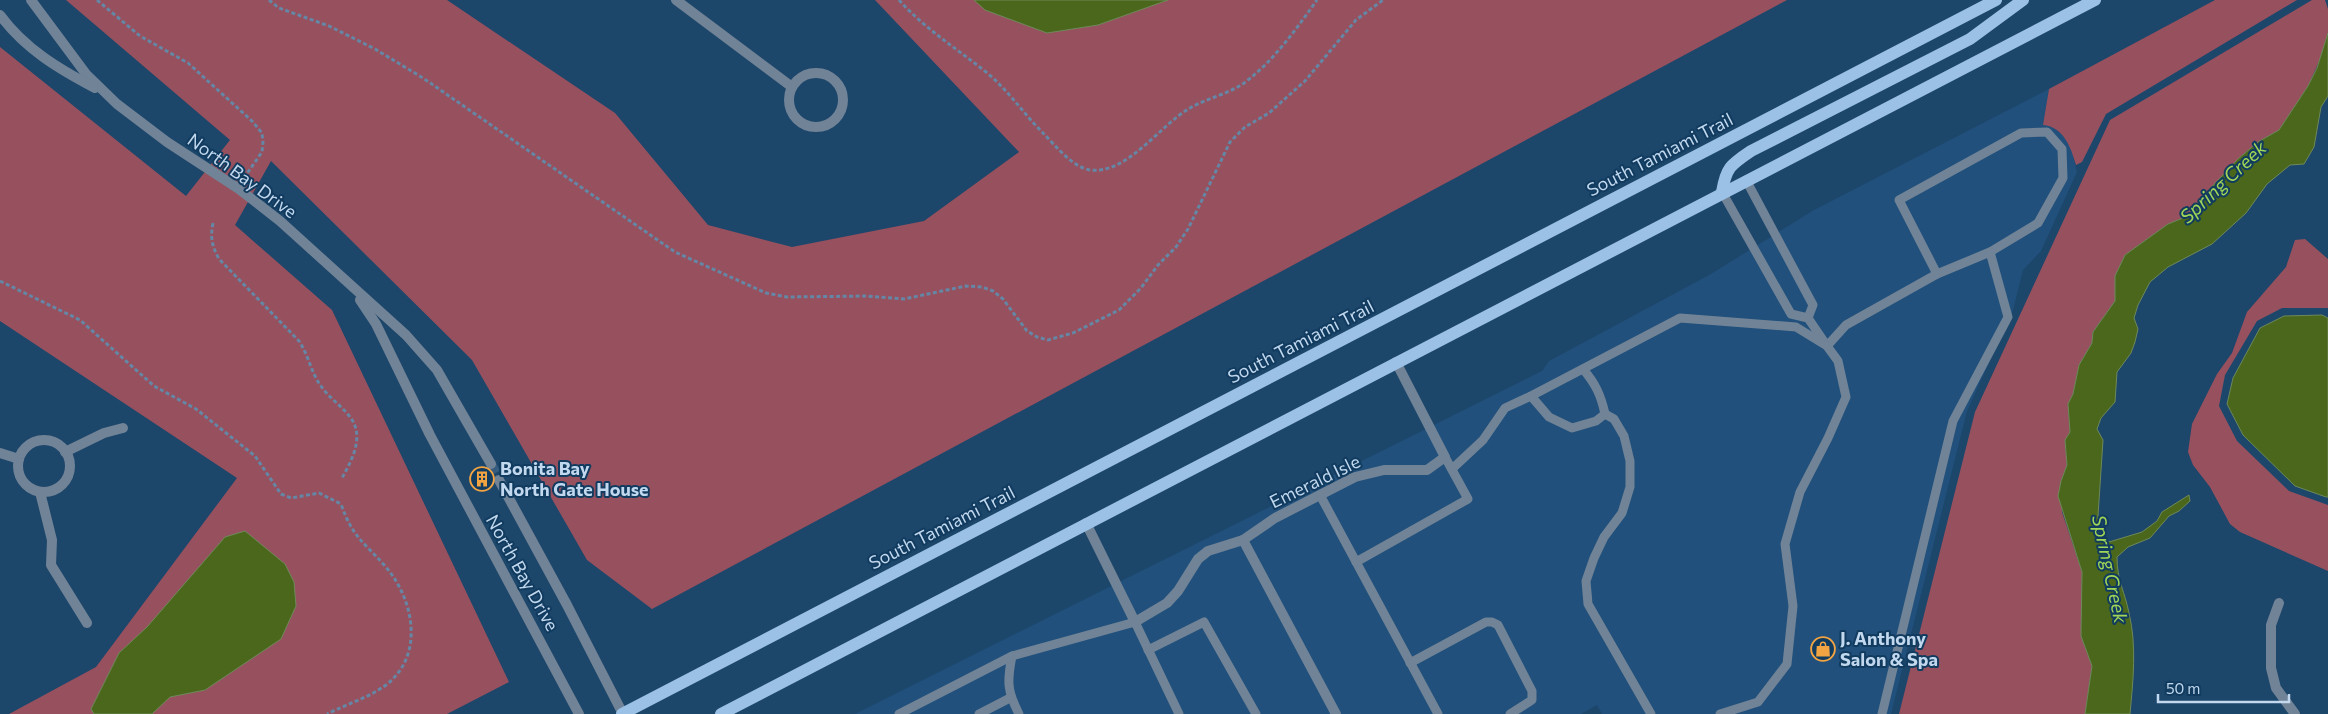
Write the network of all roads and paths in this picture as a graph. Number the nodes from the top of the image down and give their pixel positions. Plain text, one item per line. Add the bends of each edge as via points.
1 (31, 0) edge
2 (97, 0) edge
3 (269, 0) edge
4 (676, 0) edge
5 (899, 0) edge
6 (1316, 0) edge
7 (1383, 0) edge
8 (1996, 0) edge
9 (2023, 0) edge
10 (2095, 0) edge
11 (0, 15) edge
12 (792, 87) junction
13 (108, 95) junction
14 (246, 175) dead end
15 (1746, 180) junction
16 (1722, 192) junction
17 (213, 223) dead end
18 (1990, 252) junction
19 (1937, 274) junction
20 (0, 280) edge
21 (353, 288) junction
22 (1808, 318) junction
23 (1827, 346) junction
24 (1396, 362) junction
25 (1583, 369) junction
26 (1531, 396) junction
27 (1605, 414) junction
28 (122, 428) dead end
29 (65, 452) junction
30 (0, 453) edge
31 (1445, 457) junction
32 (19, 459) junction
33 (491, 464) tunnel mouth
34 (1452, 469) junction
35 (342, 478) dead end
36 (499, 480) tunnel mouth
37 (40, 492) junction
38 (1320, 496) junction
39 (1086, 523) junction
40 (1243, 540) junction
41 (1356, 562) junction
42 (2278, 603) dead end
43 (1135, 622) junction
44 (87, 623) dead end
45 (1148, 650) junction
46 (1012, 656) junction
47 (1410, 663) junction
48 (1010, 698) junction
49 (327, 714) edge
50 (579, 714) edge
51 (623, 714) edge
52 (721, 714) edge
53 (899, 714) edge
54 (980, 714) edge
55 (1018, 714) edge
56 (1179, 714) edge
57 (1256, 714) edge
58 (1336, 714) edge
59 (1438, 714) edge
60 (1510, 714) edge
61 (1651, 714) edge
62 (1720, 714) edge
63 (1882, 714) edge
64 (2296, 714) edge

1 - 13 street, North Bay Drive via 86,74
2 - 14 path via 140,36 188,63 252,121 262,133 264,142 262,152
3 - 7 path via 279,8 329,26 375,48 675,252 766,293 787,297 867,296 904,300 966,286 982,287 993,290 1003,299 1027,331 1048,340 1073,333 1119,310 1128,302 1188,229 1230,142 1305,82 1356,20
4 - 12 street
5 - 6 path via 941,40 987,72 1060,150 1089,170 1103,169 1131,156 1191,107 1248,81 1277,52
8 - 51 main road, South Tamiami Trail
9 - 16 main road via 1970,39 1732,163 1725,173
10 - 15 main road
11 - 13 street, North Bay Drive via 49,63
12 - 12 street via 789,105 797,121 804,126 825,127 842,112 843,93 834,79 822,73 812,73 803,76
13 - 21 street, North Bay Drive via 167,142 280,221
15 - 16 main road
15 - 22 lane via 1813,305
16 - 22 lane via 1791,314
16 - 24 main road
17 - 35 path via 210,234 212,246 219,259 299,341 319,384 350,416 356,427 356,448
18 - 19 lane
18 - 19 lane via 2038,223 2063,178 2062,149 2047,132 2021,133 1899,200
18 - 63 lane via 2008,317 1953,421
19 - 23 lane via 1846,325
20 - 49 path via 80,320 154,386 196,409 255,456 281,494 291,498 319,493 341,504 353,533 386,567 401,589 411,617 412,634 405,663 398,674 372,694
21 - 33 street, North Bay Drive via 422,351 437,370
21 - 50 street, North Bay Drive via 376,324 430,436
22 - 23 lane
23 - 25 lane via 1796,327 1680,318
23 - 62 lane via 1838,361 1846,397 1800,492 1785,544 1793,606 1787,664 1758,702
24 - 31 street
24 - 39 main road
25 - 26 lane
25 - 27 lane via 1595,382
26 - 27 lane via 1549,417 1572,428 1596,421
26 - 34 lane via 1505,408 1483,440
27 - 61 lane via 1614,419 1624,436 1630,460 1630,487 1622,513 1604,537 1594,558 1586,581 1588,604
28 - 29 street
29 - 32 street via 50,441 40,440 31,443
29 - 37 street via 69,460 66,479 60,487
30 - 32 street
31 - 34 lane
31 - 38 street, Emerald Isle via 1427,470 1370,472
32 - 37 street via 18,472 22,480
34 - 41 lane via 1468,499
36 - 51 street, North Bay Drive
37 - 44 street via 52,540 51,565
38 - 40 street, Emerald Isle via 1275,518
38 - 41 lane
39 - 43 street
39 - 52 main road
40 - 43 street, Emerald Isle via 1208,551 1198,559 1168,603
40 - 58 street
41 - 47 lane
42 - 64 street via 2271,625 2271,668 2276,688
43 - 45 lane
43 - 46 lane
45 - 56 lane
45 - 57 lane via 1204,622
46 - 48 lane via 1007,680
46 - 53 lane
47 - 59 lane
47 - 60 lane via 1486,622 1498,624 1532,691 1532,700
48 - 54 lane
48 - 55 lane

